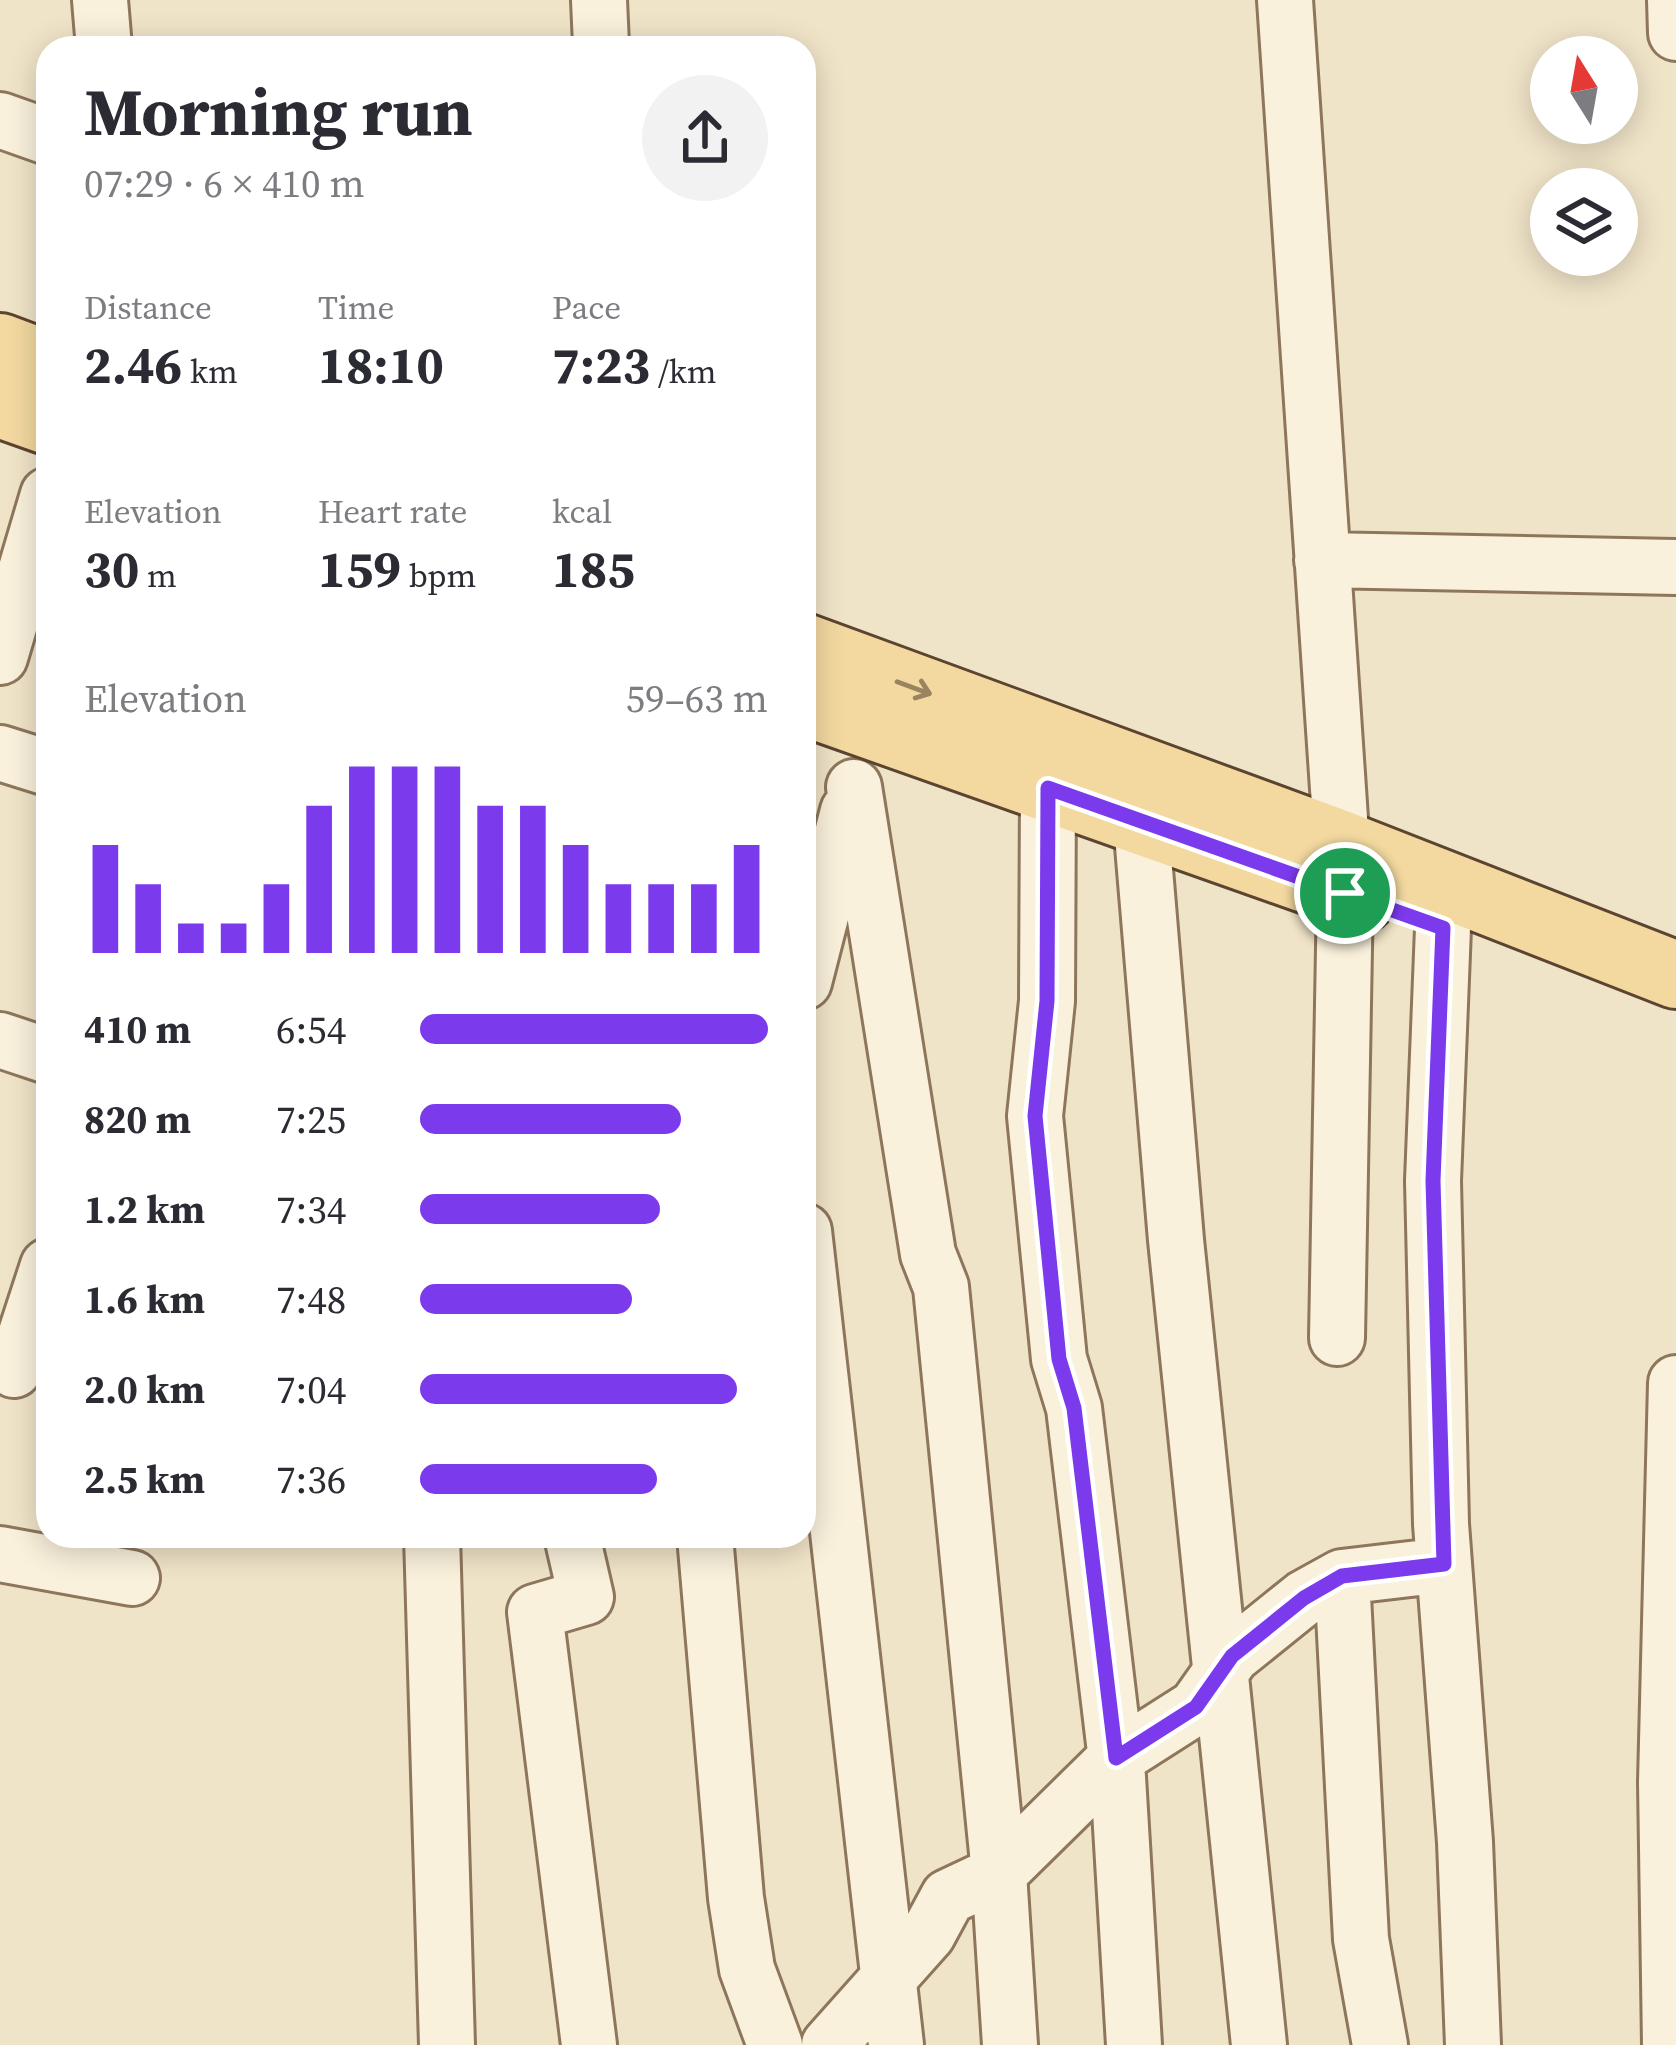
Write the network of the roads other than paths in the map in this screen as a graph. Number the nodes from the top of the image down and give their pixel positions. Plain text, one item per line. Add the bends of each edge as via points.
1 (100, 0) edge
2 (1285, 0) edge
3 (1675, 0) edge
4 (1676, 33) edge
5 (103, 36) edge
6 (0, 120) edge
7 (36, 133) edge
8 (0, 347) edge
9 (36, 360) edge
10 (0, 404) edge
11 (36, 418) edge
12 (36, 536) edge
13 (1322, 560) junction
14 (1676, 567) edge
15 (816, 652) edge
16 (0, 657) edge
17 (816, 706) edge
18 (867, 724) junction
19 (0, 753) edge
20 (36, 764) edge
21 (854, 787) junction
22 (1048, 788) junction
23 (1142, 822) junction
24 (1343, 868) junction
25 (1443, 928) junction
26 (816, 935) edge
27 (1676, 974) edge
28 (1676, 1013) edge
29 (0, 1040) edge
30 (36, 1052) edge
31 (36, 1313) edge
32 (816, 1334) edge
33 (1337, 1338) dead end
34 (21, 1371) edge
35 (1676, 1383) edge
36 (432, 1548) edge
37 (575, 1548) edge
38 (707, 1548) edge
39 (0, 1554) edge
40 (1444, 1564) junction
41 (1342, 1576) junction
42 (132, 1578) dead end
43 (1220, 1673) junction
44 (1116, 1758) junction
45 (999, 1873) junction
46 (891, 1975) junction
47 (448, 2045) edge
48 (589, 2045) edge
49 (775, 2045) edge
50 (829, 2045) edge
51 (896, 2045) edge
52 (1010, 2045) edge
53 (1134, 2045) edge
54 (1259, 2045) edge
55 (1380, 2045) edge
56 (1473, 2045) edge
57 (1670, 2045) edge

1 - 5 street
2 - 13 street
3 - 4 street
6 - 7 street
8 - 9 main road
10 - 11 main road
12 - 16 street
13 - 14 street
13 - 24 street
15 -> 24 main road
17 - 18 main road
18 - 21 street
18 - 22 main road
19 - 20 street
21 - 26 street
21 - 45 street via 928,1254 941,1287
22 - 23 main road
22 - 44 street via 1047,1001 1035,1116 1059,1359 1074,1408
23 - 24 main road
23 - 43 street
24 - 25 main road
24 - 27 main road
24 - 33 street
25 - 28 main road
25 - 40 street via 1433,1181
29 - 30 street
31 - 34 street
32 - 46 street
35 - 57 street via 1666,1782
36 - 47 street
37 - 48 street via 586,1598 535,1612
38 - 49 street via 736,1898 747,1969
39 - 42 street
40 - 41 street
40 - 56 street
41 - 43 street via 1304,1598
41 - 55 street via 1361,1939
43 - 44 street via 1196,1707
43 - 54 street
44 - 45 street
44 - 53 street
45 - 46 street via 948,1897
45 - 52 street
46 - 50 street
46 - 51 street

